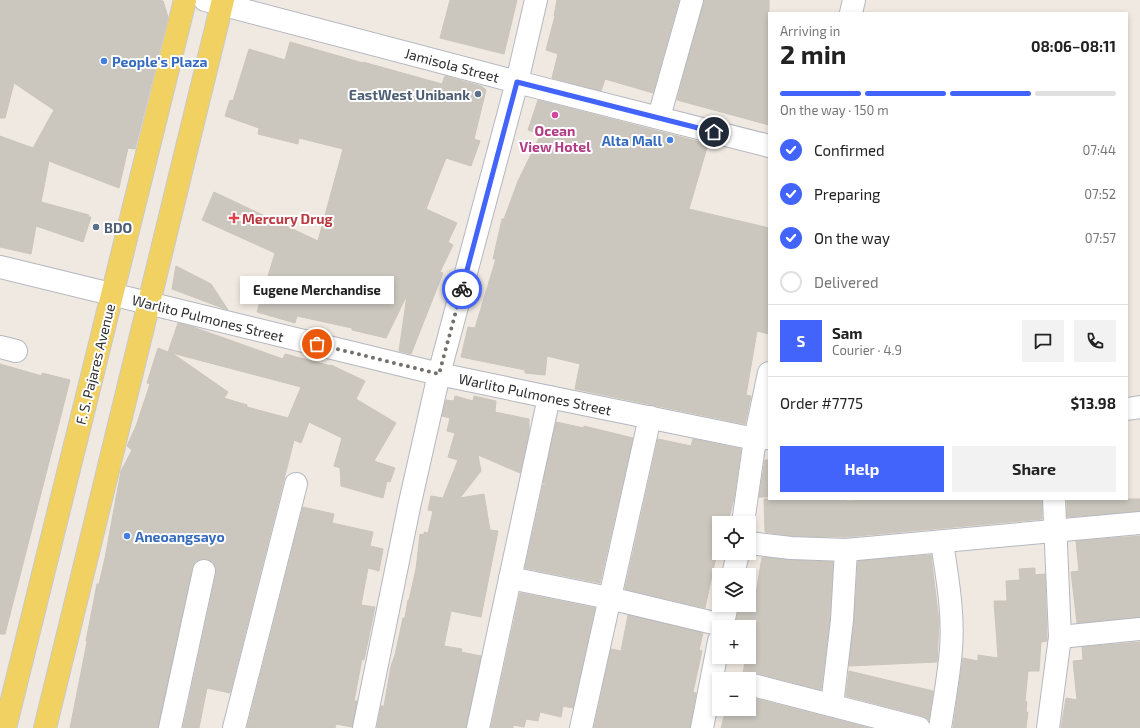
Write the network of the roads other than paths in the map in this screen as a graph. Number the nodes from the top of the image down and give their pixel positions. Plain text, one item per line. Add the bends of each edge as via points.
1 (185, 0) edge
2 (536, 0) edge
3 (692, 0) edge
4 (854, 0) edge
5 (217, 1) edge
6 (851, 12) edge
7 (517, 82) junction
8 (659, 117) junction
9 (768, 146) edge
10 (0, 267) edge
11 (112, 294) junction
12 (149, 304) junction
13 (439, 374) junction
14 (768, 382) edge
15 (550, 397) junction
16 (1140, 407) edge
17 (1128, 409) edge
18 (650, 417) junction
19 (762, 438) edge
20 (296, 484) dead end
21 (1054, 500) edge
22 (745, 516) edge
23 (1140, 523) edge
24 (1055, 530) junction
25 (942, 542) junction
26 (756, 544) edge
27 (846, 550) junction
28 (204, 571) dead end
29 (510, 578) junction
30 (610, 598) junction
31 (712, 622) edge
32 (1140, 629) edge
33 (1060, 637) junction
34 (756, 686) edge
35 (712, 700) edge
36 (832, 705) junction
37 (5, 728) edge
38 (45, 728) edge
39 (170, 728) edge
40 (234, 728) edge
41 (364, 728) edge
42 (478, 728) edge
43 (581, 728) edge
44 (702, 728) edge
45 (919, 728) edge
46 (940, 728) edge
47 (1048, 728) edge

1 - 11 main road, F. S. Pajares Avenue
2 - 7 street
3 - 8 street
4 - 6 street
5 - 7 street, Jamisola Street
5 - 12 main road
7 - 8 street, Jamisola Street
7 - 13 street
8 - 9 street, Jamisola Street
10 - 11 street, Warlito Pulmones Street
11 - 12 street, Warlito Pulmones Street
11 - 37 main road, F. S. Pajares Avenue
12 - 13 street, Warlito Pulmones Street
12 - 38 main road
13 - 15 street, Warlito Pulmones Street
13 - 41 street
14 - 19 street
15 - 18 street, Warlito Pulmones Street
15 - 29 street
16 - 17 street
18 - 19 street, Warlito Pulmones Street
18 - 30 street
19 - 22 street
20 - 40 street
21 - 24 street
23 - 24 street
24 - 25 street
24 - 33 street
25 - 27 street
25 - 46 street via 950,601 951,648
26 - 27 street
27 - 36 street via 842,620
28 - 39 street
29 - 30 street
29 - 42 street
30 - 31 street
30 - 43 street
32 - 33 street
33 - 47 street
34 - 36 street
35 - 44 street
36 - 45 street

